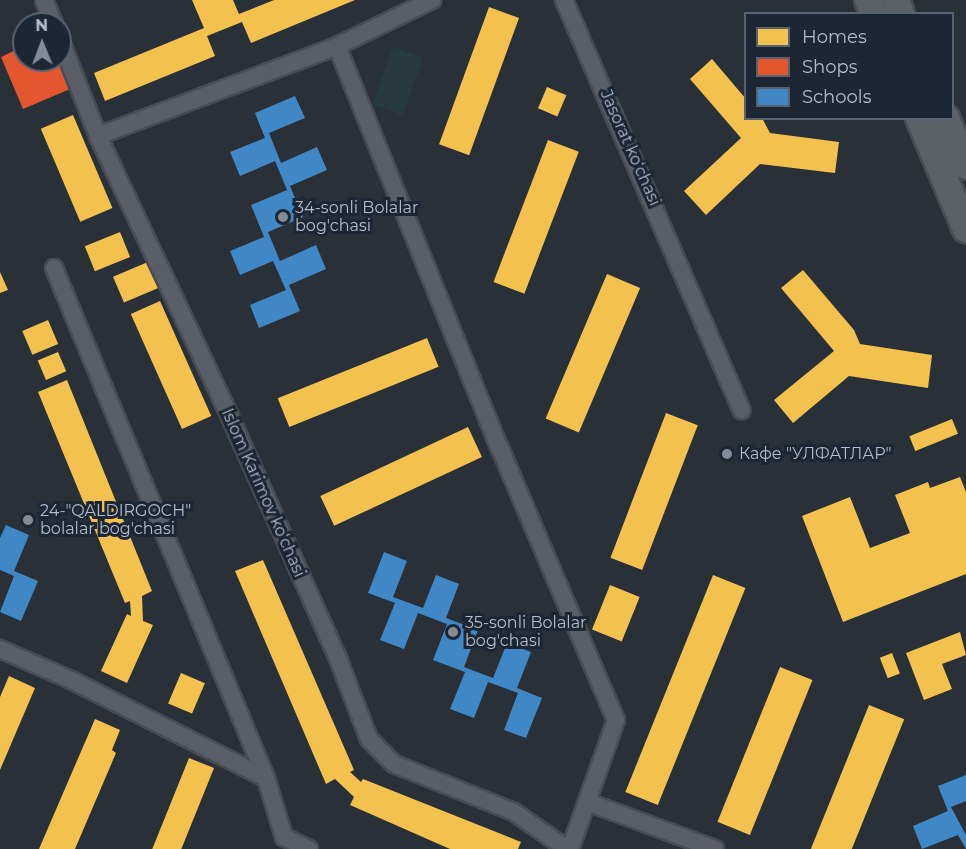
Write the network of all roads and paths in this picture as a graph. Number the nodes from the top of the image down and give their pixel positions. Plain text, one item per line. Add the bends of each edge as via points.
1 (432, 0) edge
2 (564, 0) edge
3 (337, 46) junction
4 (72, 70) edge
5 (920, 120) edge
6 (947, 120) edge
7 (98, 136) junction
8 (966, 166) edge
9 (966, 229) edge
10 (54, 268) dead end
11 (741, 410) dead end
12 (0, 649) edge
13 (267, 778) junction
14 (590, 803) junction
15 (309, 849) edge
16 (569, 849) edge
17 (716, 849) edge

1 - 3 street
2 - 11 street, Jasorat ko‘chasi
3 - 7 street
3 - 14 street via 499,446 616,720
4 - 7 street, Islom Karimov ko‘chasi
5 - 9 main road
6 - 8 main road
7 - 16 street, Islom Karimov ko‘chasi via 235,428 337,656 369,739 394,764 514,812
10 - 13 street
12 - 13 street
13 - 15 street via 284,837
14 - 16 street
14 - 17 street

